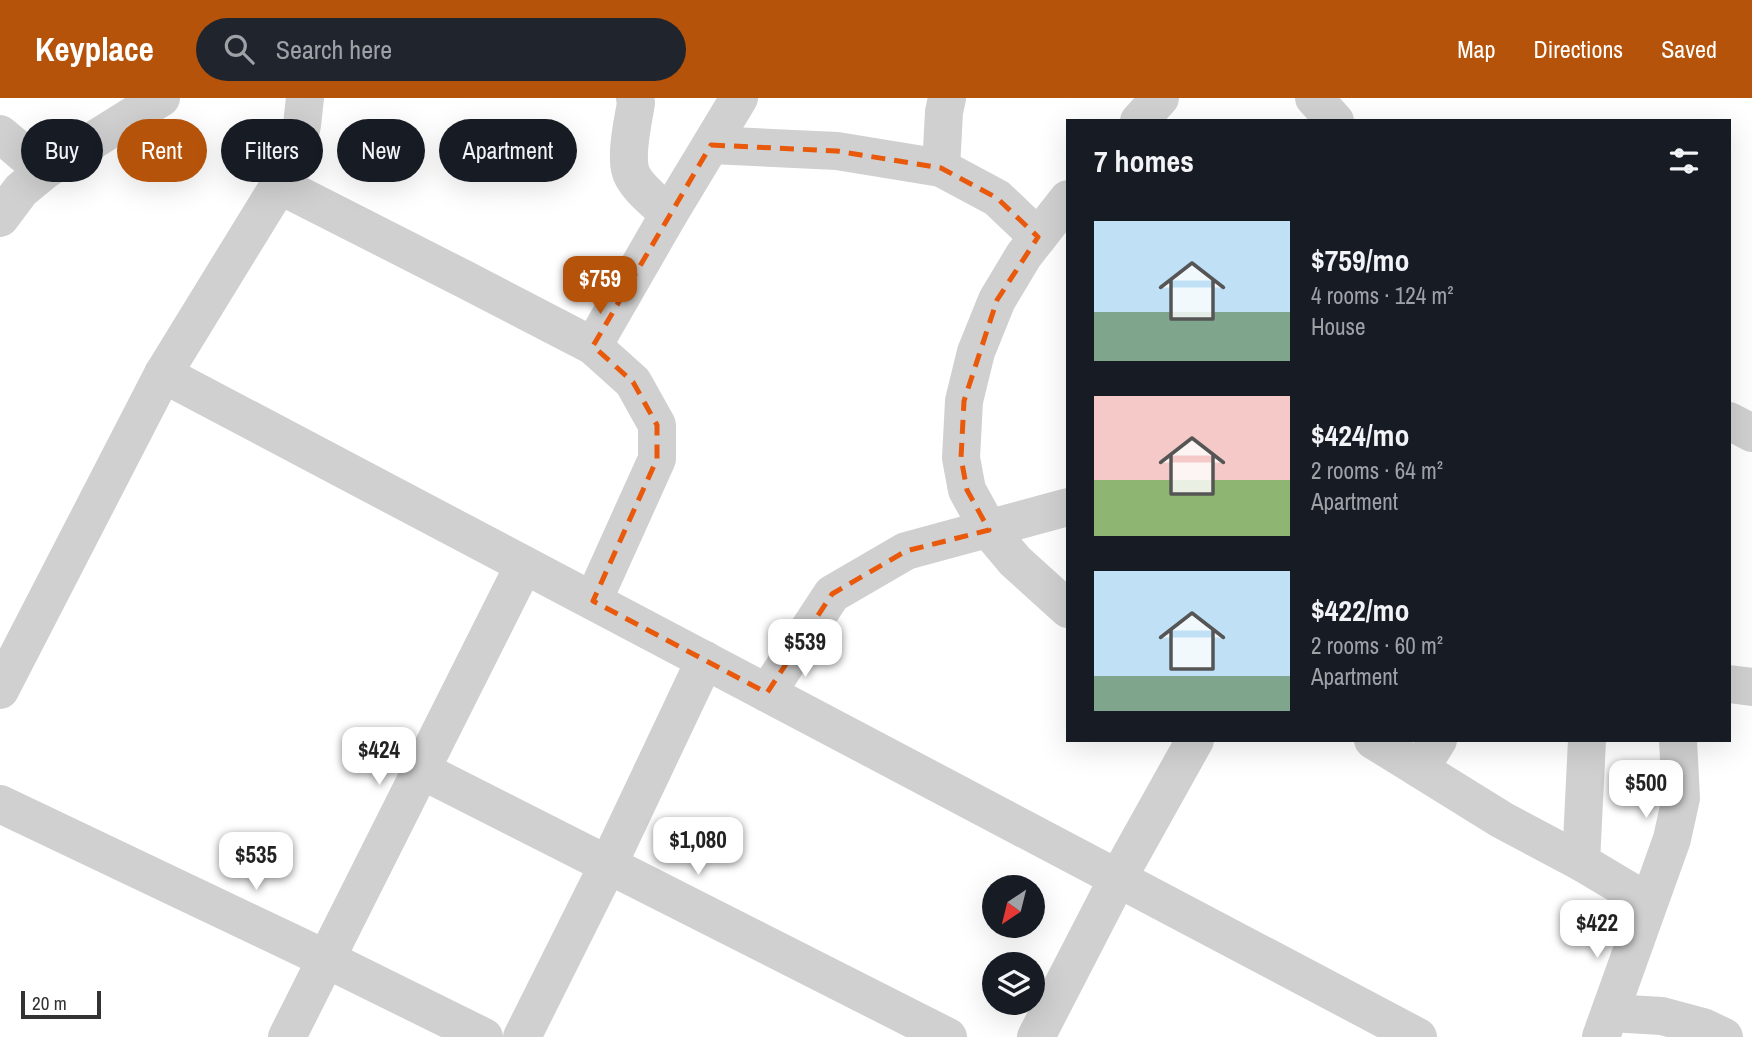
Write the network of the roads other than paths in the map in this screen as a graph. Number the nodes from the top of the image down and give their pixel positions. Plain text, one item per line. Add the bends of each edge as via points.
1 (161, 98) edge
2 (304, 98) edge
3 (635, 98) edge
4 (739, 98) edge
5 (947, 98) edge
6 (1160, 98) edge
7 (1314, 98) edge
8 (1141, 119) edge
9 (1333, 119) edge
10 (0, 134) edge
11 (711, 145) junction
12 (940, 167) junction
13 (279, 185) junction
14 (16, 194) edge
15 (1066, 202) edge
16 (669, 215) junction
17 (1038, 237) junction
18 (593, 346) junction
19 (163, 374) junction
20 (1731, 422) edge
21 (1752, 433) edge
22 (1066, 508) edge
23 (989, 530) junction
24 (524, 565) junction
25 (593, 600) junction
26 (1066, 607) edge
27 (705, 660) junction
28 (1731, 684) edge
29 (1752, 687) edge
30 (0, 690) edge
31 (767, 693) junction
32 (1194, 742) edge
33 (1380, 742) edge
34 (1587, 742) edge
35 (1678, 742) edge
36 (1429, 755) edge
37 (421, 770) junction
38 (0, 804) edge
39 (1581, 862) junction
40 (608, 864) junction
41 (1118, 878) junction
42 (1648, 902) junction
43 (326, 958) junction
44 (1606, 1025) edge
45 (287, 1037) edge
46 (484, 1037) edge
47 (522, 1037) edge
48 (948, 1037) edge
49 (1036, 1037) edge
50 (1418, 1037) edge
51 (1724, 1037) edge

1 - 14 street
2 - 13 street via 295,156
3 - 16 street via 629,170
4 - 11 street
5 - 12 street
6 - 8 street
7 - 9 street
10 - 14 street
11 - 12 street via 837,151
11 - 16 street
12 - 17 street via 997,198
13 - 18 street
13 - 19 street
15 - 17 street
16 - 18 street
17 - 23 street via 997,300 976,352 964,401 961,458 967,491
18 - 25 street via 633,382 657,425 657,459
19 - 24 street
19 - 30 street
20 - 21 street
22 - 23 street
23 - 26 street
23 - 31 street via 906,551 832,594
24 - 25 street
24 - 37 street
25 - 27 street
27 - 31 street
27 - 40 street
28 - 29 street
31 - 41 street
32 - 41 street
33 - 36 street
34 - 39 street
35 - 42 street via 1681,798 1672,839
36 - 39 street via 1502,820
37 - 40 street
37 - 43 street
38 - 43 street
39 - 42 street
40 - 47 street
40 - 48 street
41 - 49 street
41 - 50 street
42 - 44 street
43 - 45 street
43 - 46 street
44 - 51 street via 1662,1016

